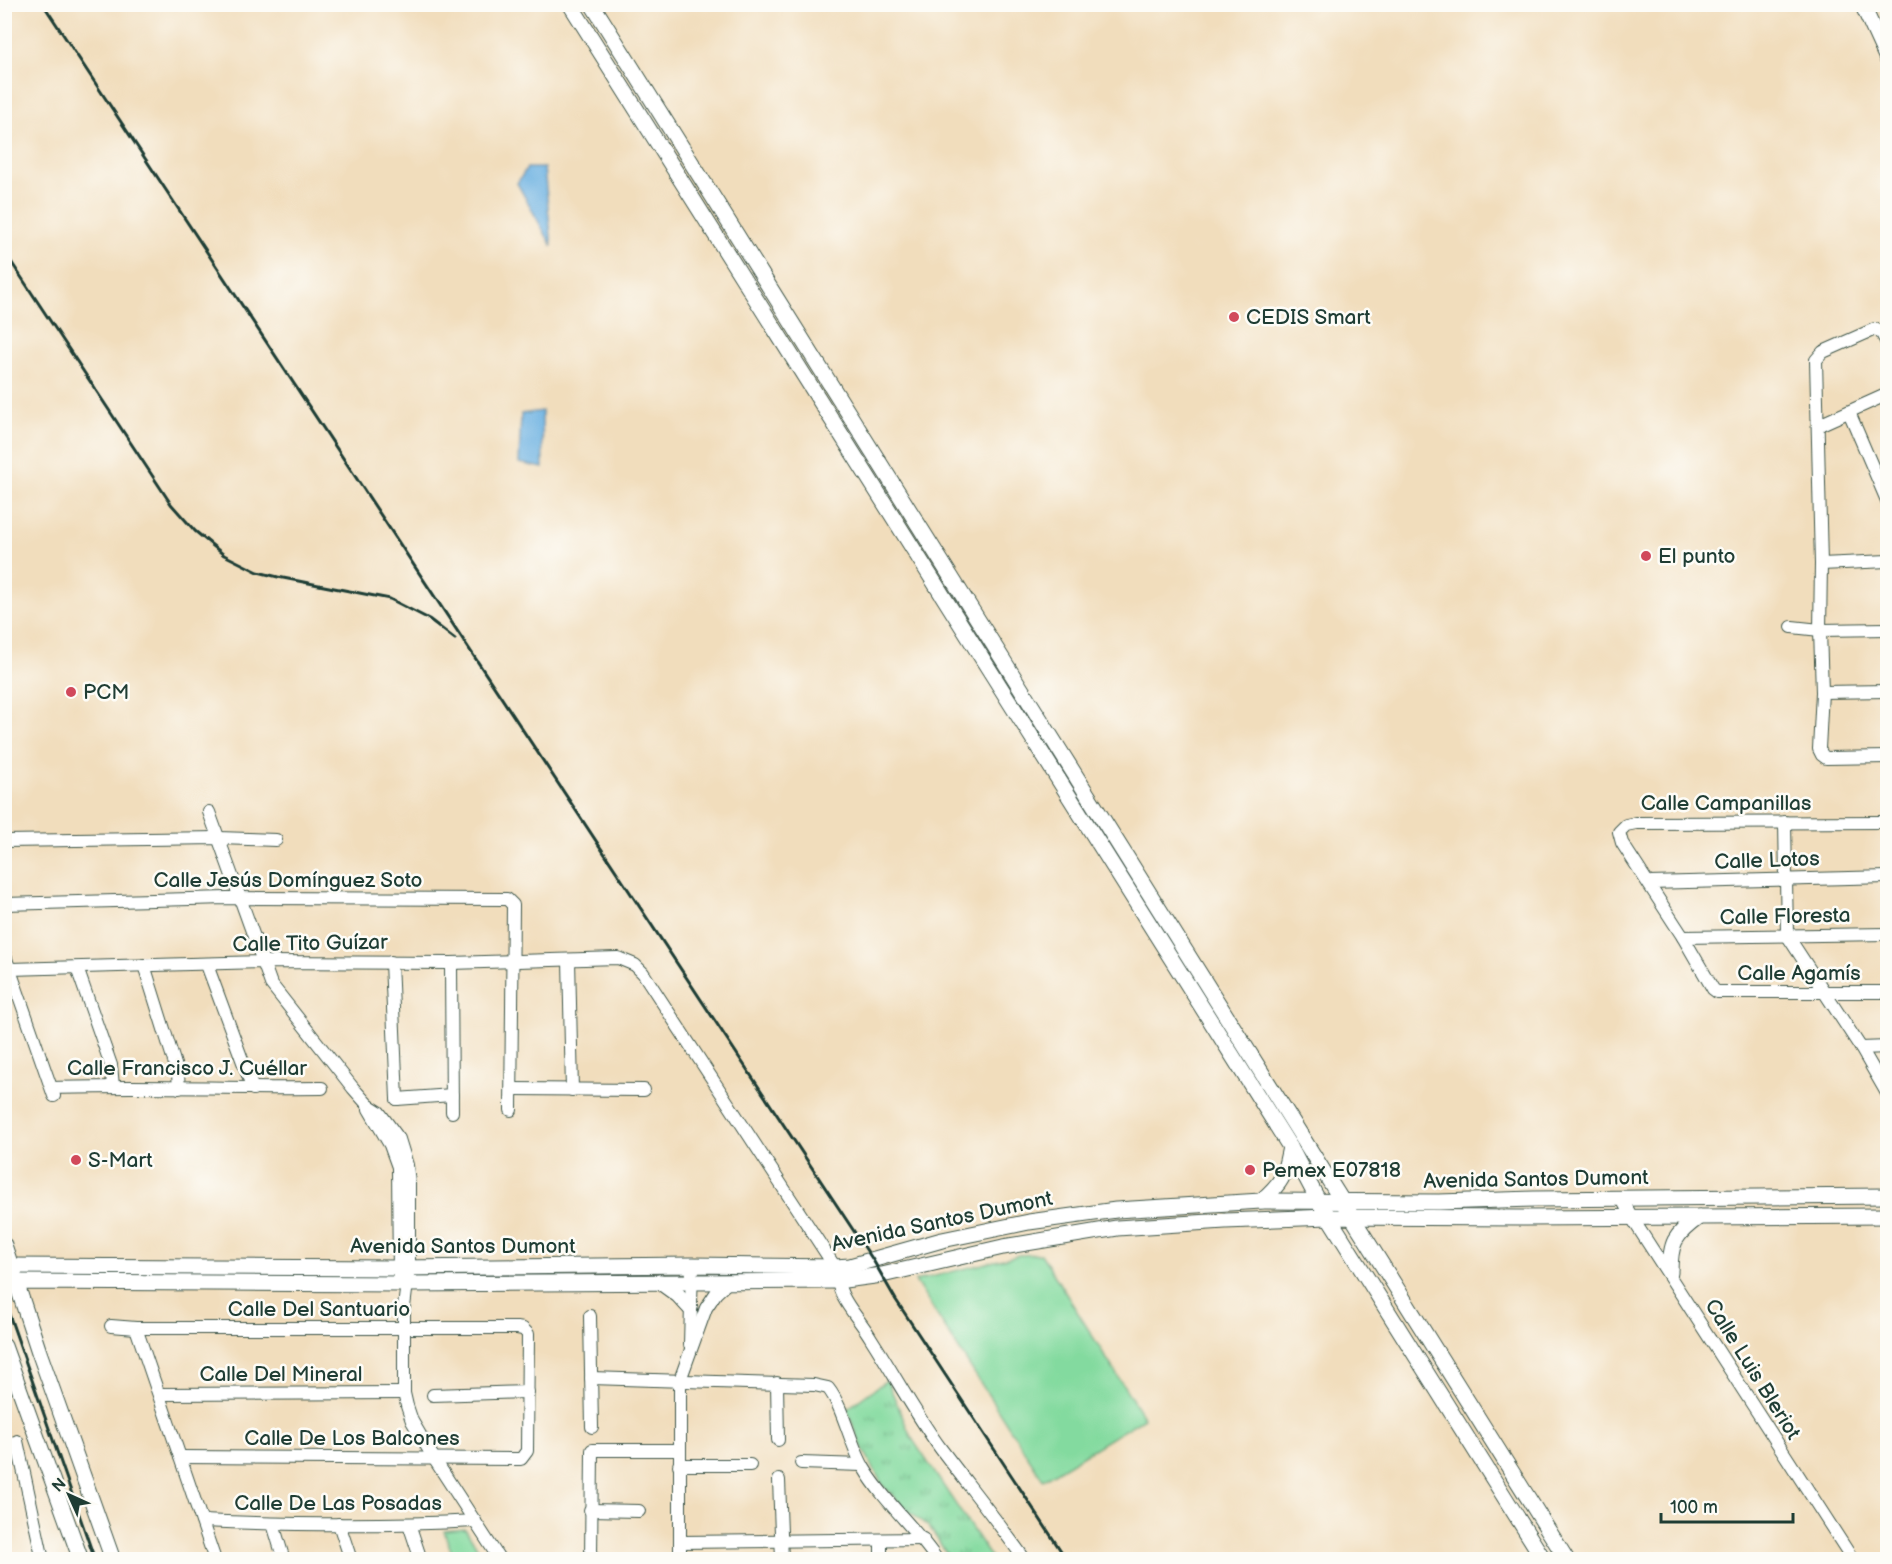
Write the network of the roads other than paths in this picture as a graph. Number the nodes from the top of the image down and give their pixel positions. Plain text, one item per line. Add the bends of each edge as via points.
1 (570, 4) edge
2 (592, 4) edge
3 (1862, 4) edge
4 (1887, 60) edge
5 (802, 339) junction
6 (1887, 345) edge
7 (789, 350) junction
8 (1887, 394) edge
9 (1849, 412) junction
10 (1819, 425) junction
11 (1887, 503) edge
12 (1887, 561) edge
13 (1821, 564) junction
14 (1792, 627) dead end
15 (1887, 629) edge
16 (1820, 630) junction
17 (1887, 691) edge
18 (1822, 692) junction
19 (1887, 757) edge
20 (209, 812) dead end
21 (1785, 822) junction
22 (1887, 822) edge
23 (219, 838) junction
24 (276, 840) dead end
25 (4, 841) edge
26 (1887, 877) edge
27 (1787, 878) junction
28 (1649, 883) junction
29 (240, 898) junction
30 (4, 904) edge
31 (1887, 934) edge
32 (1787, 935) junction
33 (1683, 937) junction
34 (4, 953) edge
35 (569, 960) junction
36 (513, 961) junction
37 (262, 962) junction
38 (391, 962) junction
39 (451, 963) junction
40 (144, 965) junction
41 (207, 965) junction
42 (77, 968) junction
43 (10, 969) junction
44 (1713, 989) joint
45 (1887, 992) edge
46 (1824, 993) junction
47 (1887, 1047) edge
48 (1861, 1048) junction
49 (113, 1086) junction
50 (179, 1088) junction
51 (322, 1088) dead end
52 (253, 1089) junction
53 (512, 1089) junction
54 (572, 1090) junction
55 (644, 1090) dead end
56 (452, 1095) junction
57 (1887, 1095) edge
58 (396, 1099) junction
59 (511, 1110) dead end
60 (373, 1111) junction
61 (452, 1112) dead end
62 (1290, 1147) junction
63 (1887, 1196) edge
64 (1622, 1199) junction
65 (1318, 1200) junction
66 (1261, 1201) junction
67 (1341, 1203) junction
68 (1438, 1210) junction
69 (1887, 1216) edge
70 (1329, 1217) junction
71 (1350, 1217) junction
72 (1699, 1217) junction
73 (1632, 1218) junction
74 (4, 1245) edge
75 (692, 1265) junction
76 (8, 1266) edge
77 (404, 1267) junction
78 (841, 1272) junction
79 (1670, 1273) junction
80 (660, 1282) junction
81 (692, 1282) junction
82 (729, 1282) junction
83 (11, 1283) edge
84 (404, 1287) junction
85 (690, 1308) junction
86 (590, 1316) dead end
87 (111, 1326) dead end
88 (136, 1328) junction
89 (404, 1329) junction
90 (4, 1346) edge
91 (690, 1348) junction
92 (591, 1378) junction
93 (680, 1380) junction
94 (777, 1383) junction
95 (528, 1392) junction
96 (404, 1393) junction
97 (159, 1394) junction
98 (433, 1395) dead end
99 (592, 1427) dead end
100 (778, 1440) dead end
101 (17, 1441) dead end
102 (679, 1450) junction
103 (180, 1457) junction
104 (433, 1457) junction
105 (801, 1463) dead end
106 (680, 1465) junction
107 (750, 1465) dead end
108 (862, 1465) junction
109 (779, 1480) dead end
110 (590, 1510) junction
111 (639, 1511) dead end
112 (202, 1521) junction
113 (475, 1521) junction
114 (273, 1524) junction
115 (339, 1524) junction
116 (409, 1524) junction
117 (923, 1539) junction
118 (881, 1540) junction
119 (781, 1541) junction
120 (680, 1542) junction
121 (43, 1560) edge
122 (81, 1560) edge
123 (113, 1560) edge
124 (215, 1560) edge
125 (285, 1560) edge
126 (351, 1560) edge
127 (421, 1560) edge
128 (500, 1560) edge
129 (591, 1560) edge
130 (680, 1560) edge
131 (782, 1560) edge
132 (881, 1560) edge
133 (937, 1560) edge
134 (1025, 1560) edge
135 (1544, 1560) edge
136 (1567, 1560) edge
137 (1853, 1560) edge

1 - 7 main road
2 - 5 main road
3 - 4 main road
5 - 7 main road
5 - 67 main road
6 - 10 street via 1875,329 1823,352 1816,360
7 - 62 main road
8 - 9 street
9 - 10 street
9 - 11 street
10 - 13 street
12 - 13 street
13 - 16 street
14 - 16 street
15 - 16 street
16 - 18 street
17 - 18 street
18 - 19 street via 1822,755
20 - 23 street
21 - 22 street, Calle Campanillas
21 - 27 street
21 - 28 street, Calle Campanillas via 1626,825 1619,832 1622,843
23 - 24 street
23 - 25 street
23 - 29 street
26 - 27 street, Calle Lotos
27 - 28 street, Calle Lotos
27 - 32 street
28 - 33 street, Calle Campanillas
29 - 30 street, Calle Jesús Domínguez Soto
29 - 36 street, Calle Jesús Domínguez Soto via 505,898 513,905
29 - 37 street
31 - 32 street, Calle Floresta
32 - 33 street, Calle Floresta
32 - 46 street
33 - 44 street, Calle Campanillas
34 - 43 street
35 - 36 street, Calle Tito Guízar
35 - 54 street
35 - 78 street, Calle Tito Guízar via 627,960 643,973
36 - 39 street, Calle Tito Guízar
36 - 53 street, Calle Jesús Domínguez Soto
37 - 38 street, Calle Tito Guízar
37 - 41 street, Calle Tito Guízar
37 - 60 street via 278,995
38 - 39 street, Calle Tito Guízar
38 - 58 street
39 - 56 street
40 - 41 street, Calle Tito Guízar
40 - 42 street, Calle Tito Guízar
40 - 50 street
41 - 52 street
42 - 43 street, Calle Tito Guízar
42 - 49 street via 111,1065
43 - 49 street, Calle Francisco J. Cuéllar via 53,1092
44 - 46 street, Calle Agamís via 1720,993
45 - 46 street, Calle Agamís
46 - 48 street
47 - 48 street
48 - 57 street
49 - 50 street, Calle Francisco J. Cuéllar
50 - 52 street, Calle Francisco J. Cuéllar
51 - 52 street, Calle Francisco J. Cuéllar
53 - 54 street
53 - 59 street, Calle Jesús Domínguez Soto
54 - 55 street
56 - 58 street
56 - 61 street
58 - 60 street
60 - 77 street via 399,1139 407,1165
62 - 65 main road
62 - 66 main road via 1282,1179
63 - 64 main road, Avenida Santos Dumont
64 - 68 main road, Avenida Santos Dumont via 1534,1199
64 - 73 street, Calle Luis Bleriot
65 - 66 main road, Avenida Santos Dumont
65 - 67 main road, Avenida Santos Dumont
65 - 70 main road
66 - 78 main road, Avenida Santos Dumont via 1116,1209 1029,1222 942,1240
67 - 68 main road, Avenida Santos Dumont
67 - 71 main road
68 - 71 main road, Avenida Santos Dumont
68 - 73 main road, Avenida Santos Dumont
69 - 72 main road, Avenida Santos Dumont
70 - 71 main road, Avenida Santos Dumont
70 - 78 main road, Avenida Santos Dumont via 1117,1228 1003,1247 867,1278
70 - 135 main road
71 - 136 main road
72 - 73 main road, Avenida Santos Dumont
72 - 79 main road via 1674,1240
73 - 79 street, Calle Luis Bleriot
74 - 76 main road
75 - 77 main road, Avenida Santos Dumont
75 - 78 main road, Avenida Santos Dumont
75 - 81 street
76 - 77 main road, Avenida Santos Dumont
76 - 83 main road
77 - 84 street
78 - 82 main road, Avenida Santos Dumont
78 - 134 street via 842,1298 940,1448
79 - 137 street, Calle Luis Bleriot
80 - 81 main road, Avenida Santos Dumont
80 - 84 main road, Avenida Santos Dumont
80 - 85 main road
81 - 82 main road, Avenida Santos Dumont
81 - 85 street
82 - 91 street via 710,1300
83 - 84 main road, Avenida Santos Dumont
83 - 123 main road
84 - 89 street
85 - 91 street
86 - 92 street
87 - 88 street, Calle Del Santuario
88 - 89 street, Calle Del Santuario
88 - 97 street
89 - 95 street, Calle Del Santuario via 526,1331
89 - 96 street
90 - 122 main road
91 - 93 street
92 - 93 street
92 - 99 street
93 - 94 street
93 - 102 street
94 - 100 street
94 - 108 street via 828,1388
95 - 98 street
95 - 104 street, Calle De Los Balcones via 524,1458
96 - 97 street, Calle Del Mineral
96 - 104 street via 412,1421
97 - 103 street
101 - 121 street
102 - 106 street
102 - 110 street via 592,1450
103 - 104 street, Calle De Los Balcones
103 - 112 street
104 - 113 street
105 - 108 street
106 - 107 street
106 - 120 street
108 - 117 street via 876,1487
109 - 119 street
110 - 111 street
110 - 129 street
112 - 114 street, Calle De Las Posadas
112 - 124 street
113 - 116 street, Calle De Las Posadas
113 - 128 street
114 - 115 street, Calle De Las Posadas
114 - 125 street
115 - 116 street, Calle De Las Posadas
115 - 126 street
116 - 127 street
117 - 118 street
117 - 133 street
118 - 119 street
118 - 132 street
119 - 120 street
119 - 131 street
120 - 130 street

